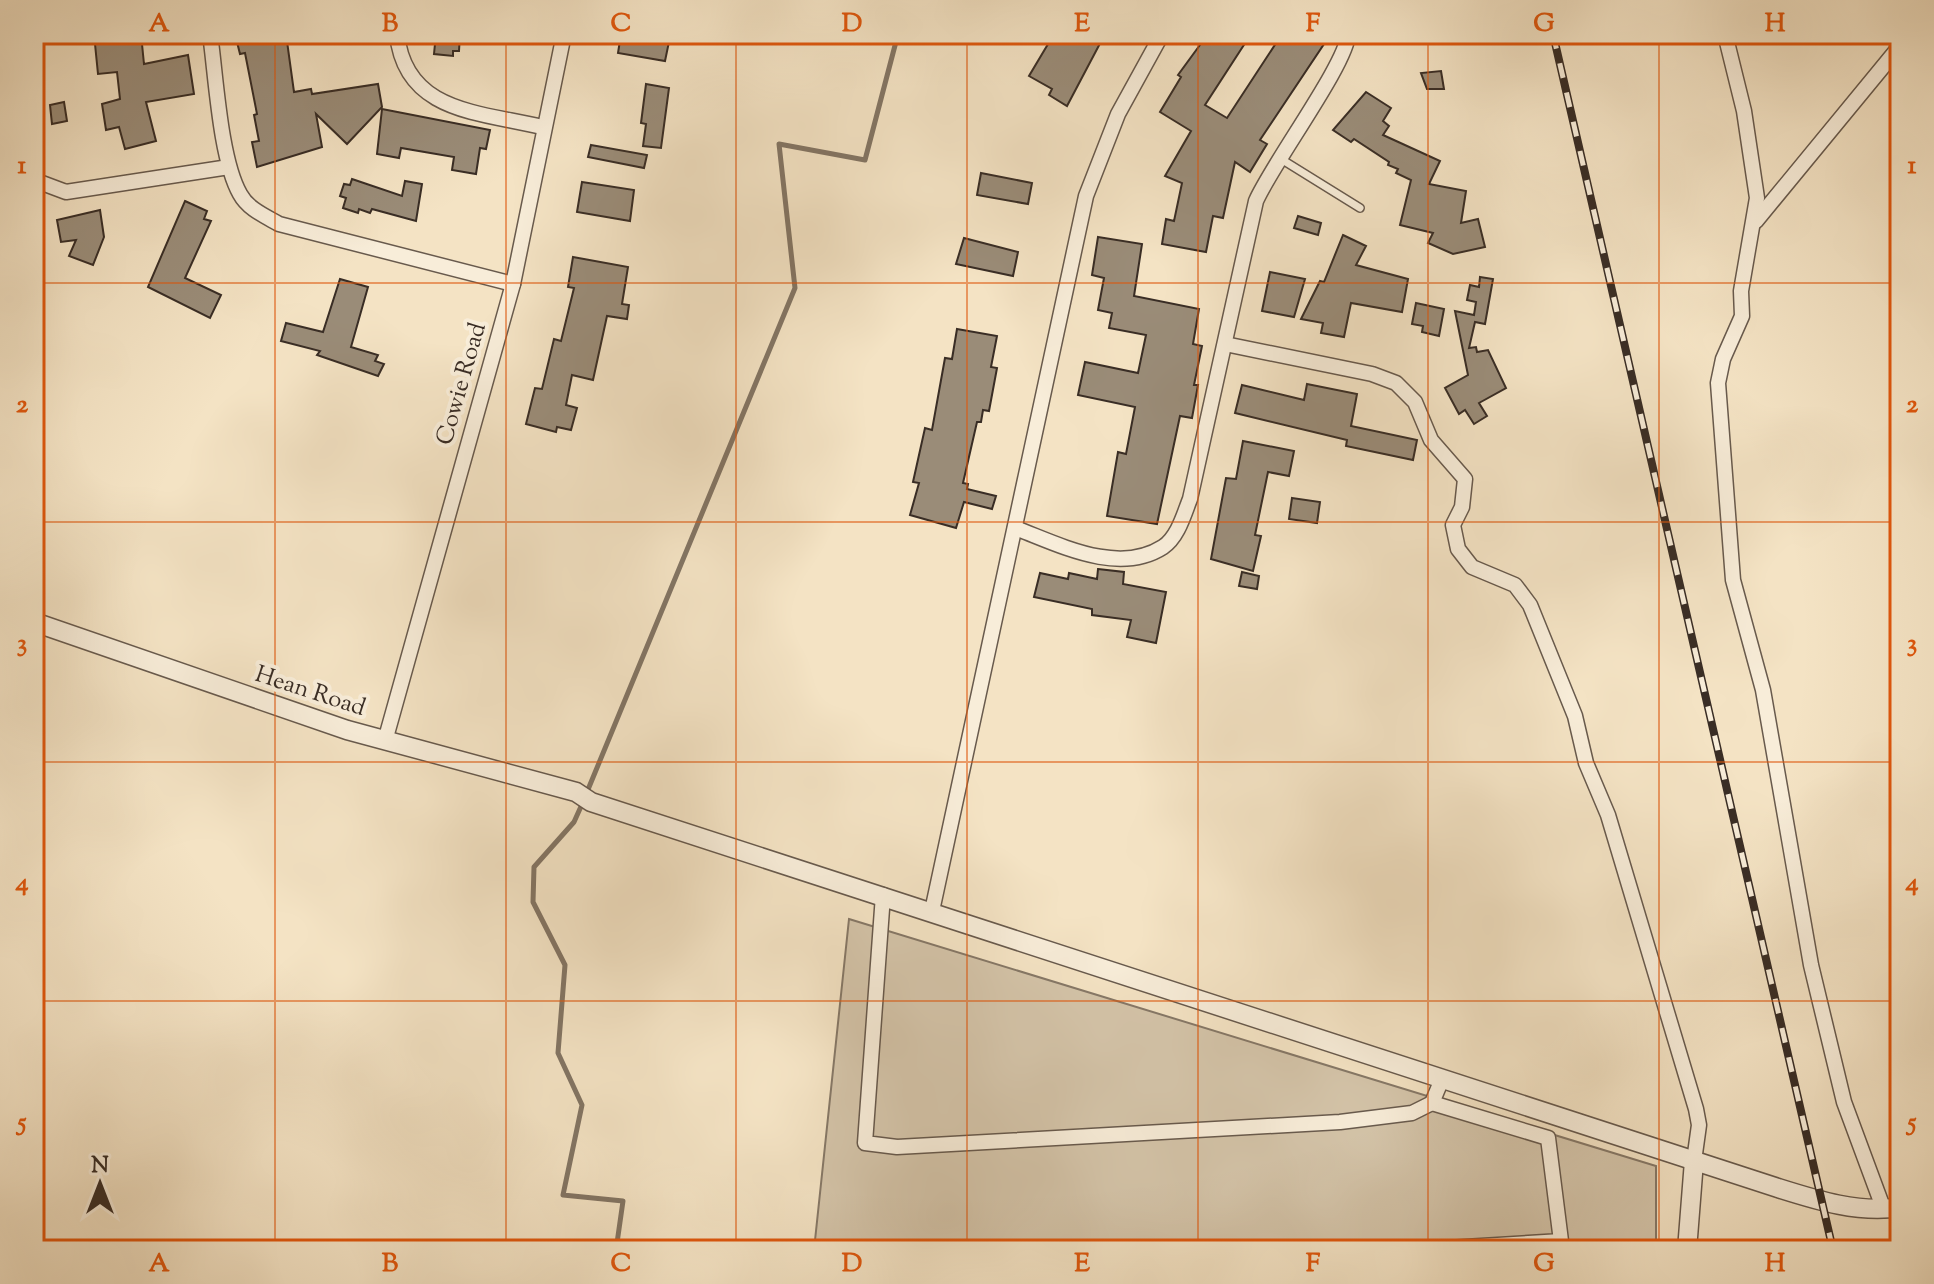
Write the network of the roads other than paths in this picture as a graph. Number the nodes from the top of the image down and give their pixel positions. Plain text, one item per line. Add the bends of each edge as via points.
1 (210, 34) edge
2 (397, 34) edge
3 (564, 34) edge
4 (1162, 34) edge
5 (1348, 34) edge
6 (1725, 34) edge
7 (1900, 46) edge
8 (542, 127) junction
9 (1279, 158) junction
10 (229, 167) junction
11 (42, 183) dead end
12 (1360, 208) dead end
13 (1756, 221) junction
14 (513, 284) junction
15 (1225, 344) junction
16 (1015, 528) junction
17 (36, 625) edge
18 (385, 741) junction
19 (883, 895) junction
20 (932, 911) junction
21 (1442, 1079) junction
22 (1432, 1103) junction
23 (1694, 1161) junction
24 (1892, 1209) edge
25 (1415, 1250) edge
26 (1687, 1250) edge

1 - 10 street
2 - 8 street via 406,69 418,88 443,103
3 - 8 street, Cowie Road
4 - 16 street via 1118,114 1086,196
5 - 9 street via 1335,66
6 - 13 street via 1744,111
7 - 13 street
8 - 14 street, Cowie Road
9 - 12 lane
9 - 15 street via 1256,201
10 - 11 street via 66,192
10 - 14 street via 240,195 279,224
13 - 24 street via 1741,291 1742,316 1718,383 1733,580 1763,690 1811,965 1844,1102
14 - 18 street, Cowie Road
15 - 16 street via 1190,499 1165,546 1115,558 1082,553
15 - 23 street via 1396,383 1415,402 1431,440 1465,479 1453,525 1458,549 1472,567 1515,585 1530,605 1575,716 1696,1109
16 - 20 street
17 - 18 street, Hean Road
18 - 19 street, Hean Road via 584,797
19 - 20 street, Hean Road
19 - 22 street via 865,1143 897,1147 1310,1124 1412,1113
20 - 21 street, Hean Road
21 - 22 street
21 - 23 street, Hean Road
22 - 25 street via 1548,1138 1561,1241
23 - 24 street, Hean Road via 1823,1202
23 - 26 street

